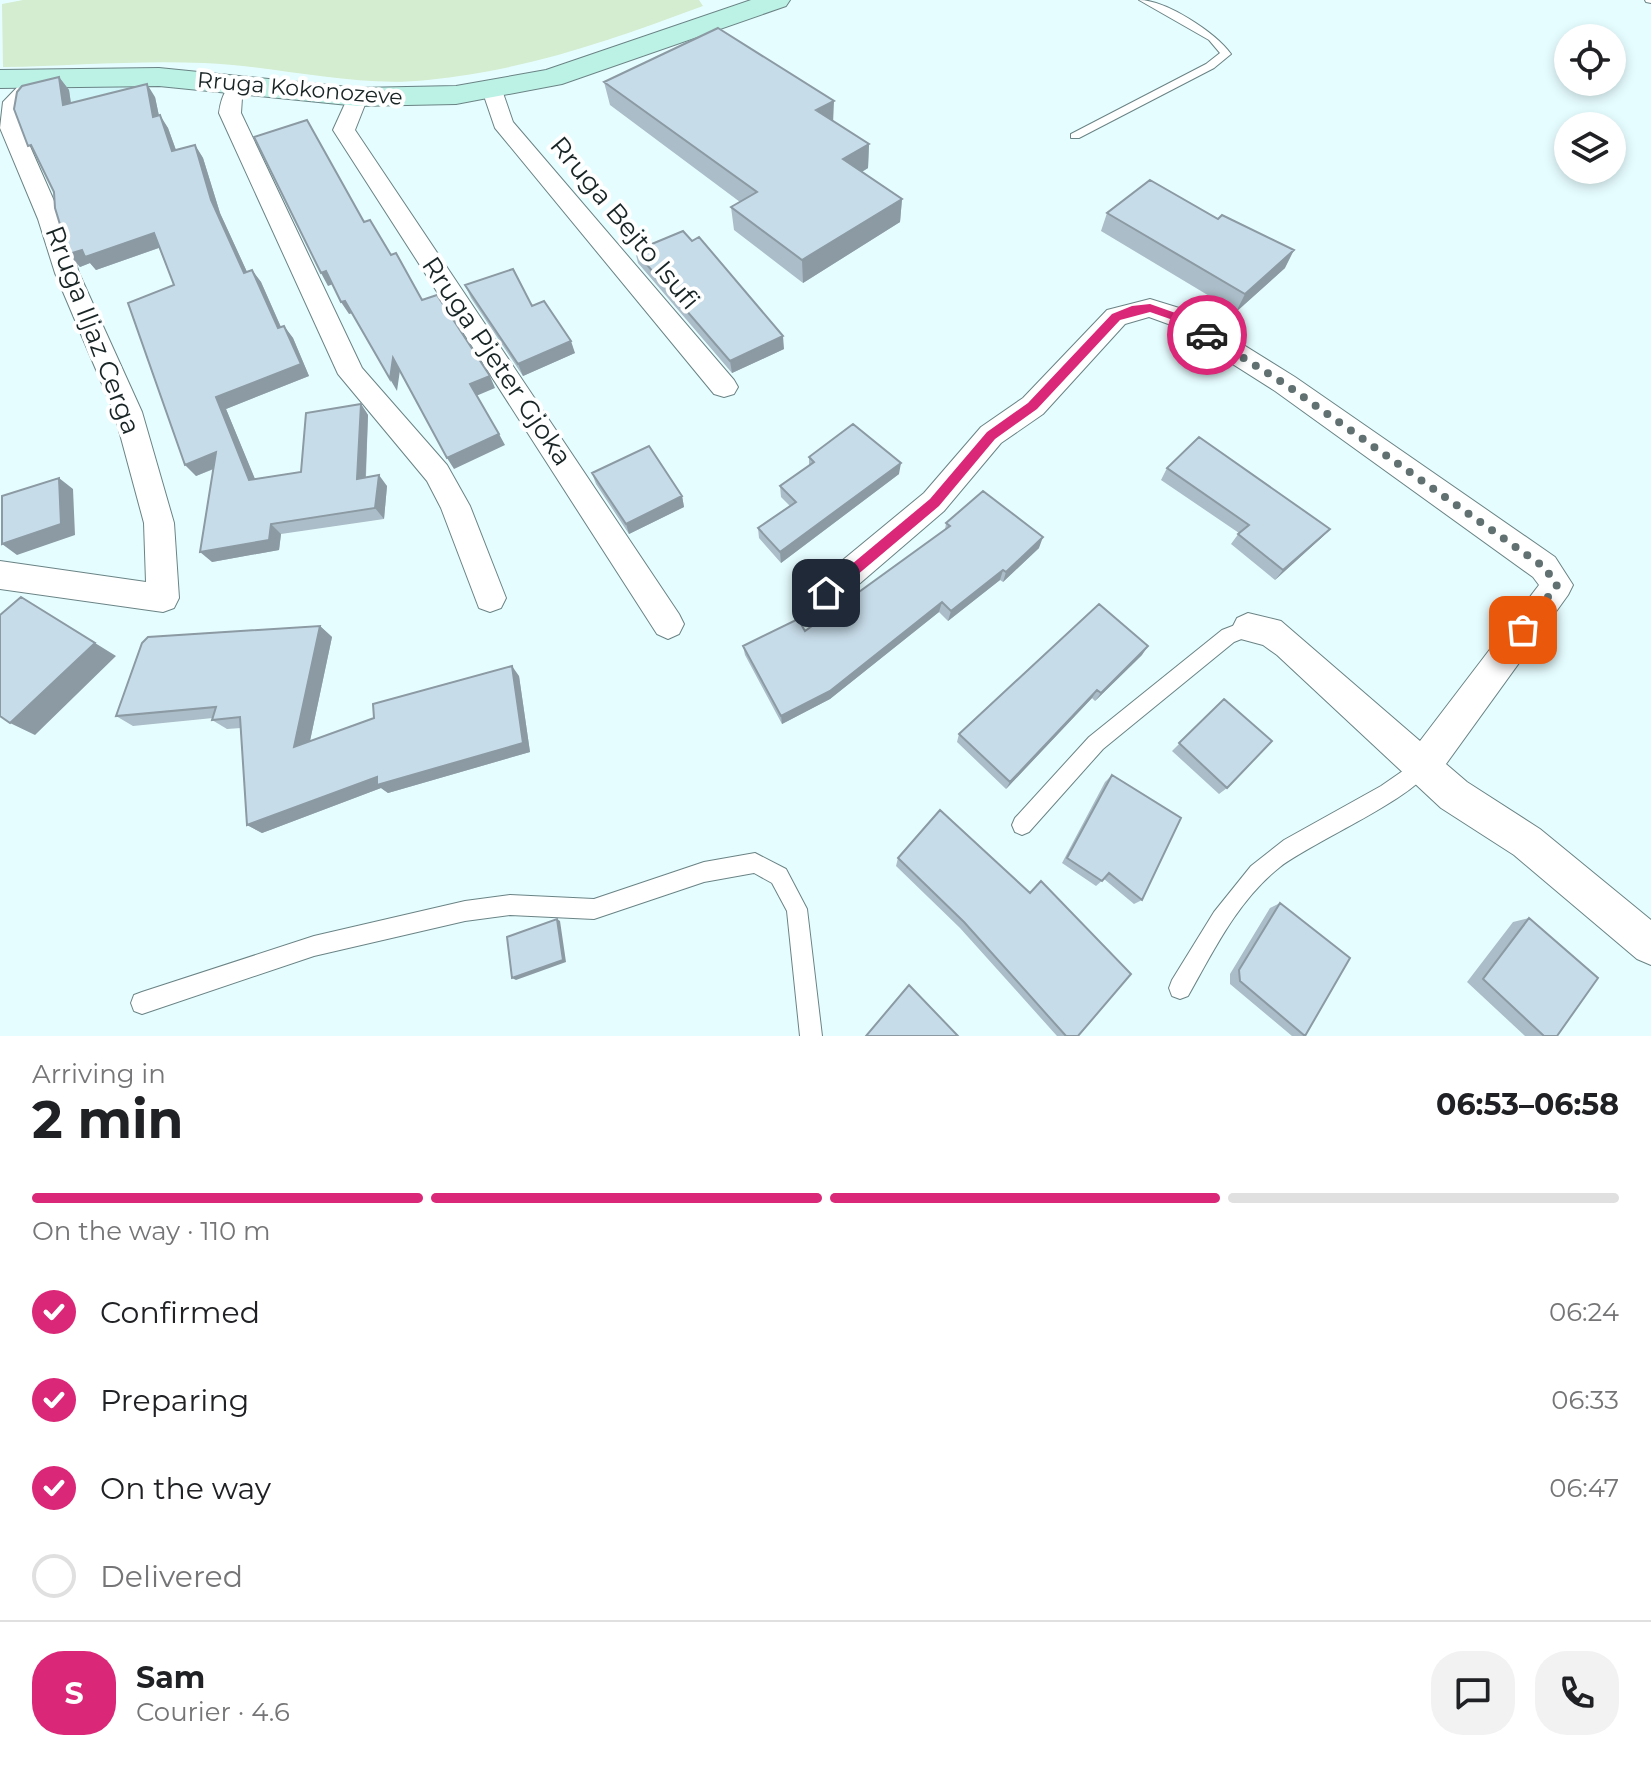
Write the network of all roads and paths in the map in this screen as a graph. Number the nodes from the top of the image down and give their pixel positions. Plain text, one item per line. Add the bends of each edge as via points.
1 (777, 0) edge
2 (1144, 0) edge
3 (37, 78) junction
4 (0, 79) edge
5 (243, 83) junction
6 (492, 90) junction
7 (358, 97) junction
8 (1075, 136) dead end
9 (724, 387) dead end
10 (0, 575) edge
11 (826, 593) dead end
12 (490, 598) dead end
13 (668, 624) dead end
14 (1248, 628) joint
15 (1423, 766) junction
16 (1022, 825) dead end
17 (1651, 945) edge
18 (1180, 988) dead end
19 (142, 1003) dead end
20 (811, 1036) edge

1 - 6 street, Rruga Kokonozeve via 579,70
2 - 8 lane via 1213,38 1226,54
3 - 4 street, Rruga Kokonozeve
3 - 5 street, Rruga Kokonozeve via 130,76
3 - 10 street, Rruga Iljaz Cerga via 14,102 10,126 128,412 159,523 163,598
5 - 7 street, Rruga Kokonozeve
5 - 12 street via 232,97 230,113 351,374 437,473
6 - 7 street, Rruga Kokonozeve
6 - 9 street, Rruga Bejto Isufi via 503,123
7 - 13 street, Rruga Pjeter Gjoka via 344,130
11 - 15 street via 934,502 991,435 1033,406 1116,317 1150,308 1180,318 1285,384 1544,567 1557,585
14 - 15 street via 1270,631 1289,644
14 - 16 lane via 1216,645 1096,743
15 - 17 street via 1454,795 1527,842
15 - 18 lane via 1398,789 1273,860 1239,891
19 - 20 lane via 314,946 450,914 510,905 594,909 704,872 755,863 779,876 797,909

